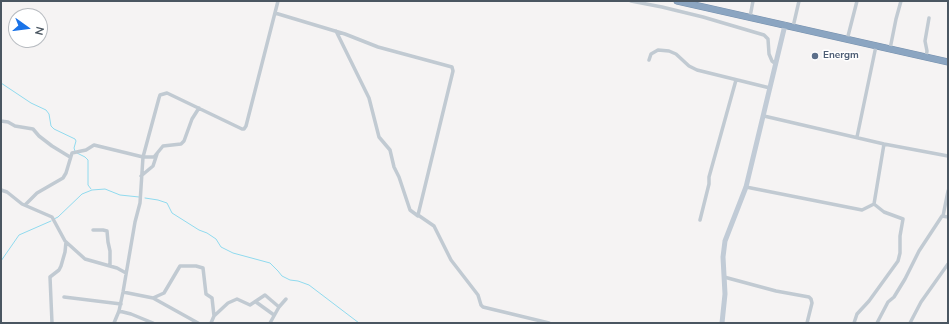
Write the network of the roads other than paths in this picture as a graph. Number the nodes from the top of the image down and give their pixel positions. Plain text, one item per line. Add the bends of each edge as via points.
1 (278, 1) edge
2 (631, 1) edge
3 (677, 1) edge
4 (753, 1) edge
5 (799, 1) edge
6 (857, 1) edge
7 (901, 1) edge
8 (692, 3) edge
9 (275, 13) junction
10 (750, 17) junction
11 (929, 18) dead end
12 (785, 25) junction
13 (793, 27) junction
14 (336, 31) junction
15 (847, 40) junction
16 (876, 46) junction
17 (890, 49) junction
18 (926, 57) junction
19 (649, 60) dead end
20 (948, 62) edge
21 (776, 64) junction
22 (736, 80) junction
23 (770, 88) junction
24 (199, 108) junction
25 (764, 116) junction
26 (1, 121) edge
27 (857, 137) junction
28 (884, 144) junction
29 (157, 154) junction
30 (948, 156) edge
31 (70, 157) junction
32 (143, 157) junction
33 (141, 176) junction
34 (746, 187) junction
35 (2, 189) edge
36 (948, 191) edge
37 (874, 204) junction
38 (25, 205) junction
39 (943, 216) junction
40 (419, 217) junction
41 (948, 217) edge
42 (700, 220) dead end
43 (93, 230) dead end
44 (66, 242) junction
45 (948, 264) edge
46 (110, 266) junction
47 (126, 273) junction
48 (724, 278) junction
49 (123, 292) junction
50 (64, 297) dead end
51 (153, 298) junction
52 (286, 299) dead end
53 (256, 302) junction
54 (121, 304) junction
55 (279, 307) junction
56 (119, 311) junction
57 (274, 315) junction
58 (214, 316) junction
59 (52, 323) edge
60 (114, 323) edge
61 (153, 323) edge
62 (198, 323) edge
63 (211, 323) edge
64 (270, 323) edge
65 (549, 323) edge
66 (722, 323) edge
67 (807, 323) edge
68 (854, 323) edge
69 (877, 323) edge
70 (910, 323) edge

1 - 9 street
2 - 21 street via 676,10 764,35 768,38 768,54
3 - 8 highway
4 - 10 street
5 - 13 street
6 - 15 street
7 - 17 street
8 - 10 highway
9 - 14 street
9 - 24 street via 244,129
10 - 12 highway
11 - 18 street via 925,41
12 - 13 highway
12 - 21 street
13 - 15 highway
14 - 40 street via 369,98 379,137 390,150 410,210
14 - 40 street via 378,47 452,67 417,214
15 - 16 highway
16 - 17 highway
16 - 27 street
17 - 18 highway
18 - 20 highway
19 - 22 street via 651,54 658,50 669,51 692,68
21 - 23 street
22 - 23 street
22 - 42 street
23 - 25 street
24 - 29 street via 184,141 181,144 163,146
24 - 32 street via 167,93 160,95
25 - 27 street
25 - 34 street
26 - 31 street via 33,129 52,146
27 - 28 street
28 - 30 street
28 - 37 street
29 - 32 street via 154,157
29 - 33 street via 153,166
31 - 32 street via 72,153 94,145
31 - 38 street via 63,178 37,193
32 - 33 street
33 - 47 street via 140,198
34 - 37 street via 862,210
34 - 48 street via 725,241
35 - 38 street
36 - 39 street
37 - 68 street via 884,212 903,219 899,257 857,314
38 - 44 street via 52,217
39 - 41 street
39 - 69 street via 919,251 905,279
40 - 65 street via 434,226 451,260 478,295 483,307
43 - 46 street via 107,231
44 - 46 street via 85,260
44 - 59 street via 60,266 50,276
45 - 70 street via 921,302
46 - 47 street
47 - 49 street
48 - 66 street
48 - 67 street via 808,297 812,303
49 - 51 street
49 - 54 street
50 - 54 street
51 - 58 street via 164,293 180,266 203,268 206,294 212,298
51 - 62 street
52 - 55 street
53 - 55 street via 265,295
53 - 57 street
53 - 58 street via 250,305 236,299 232,300
54 - 56 street
55 - 57 street
56 - 60 street
56 - 61 street via 145,318
57 - 64 street
58 - 63 street

